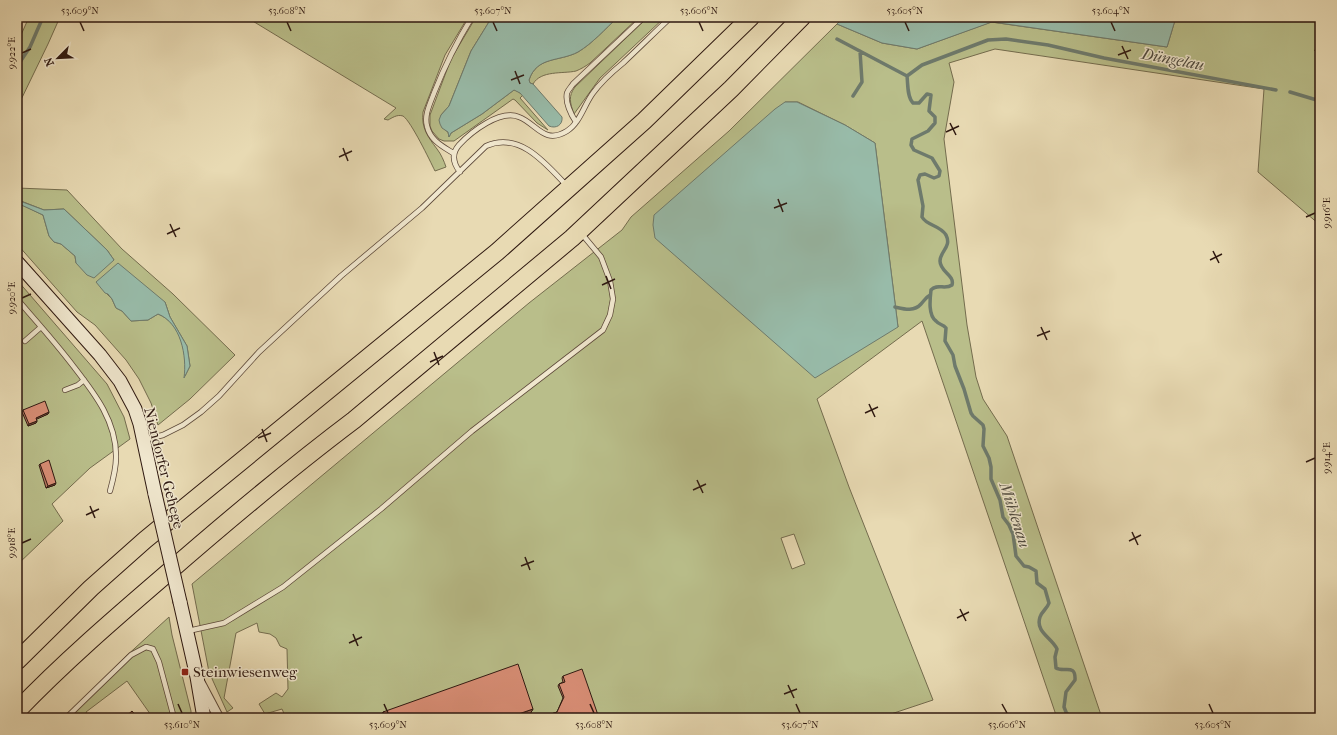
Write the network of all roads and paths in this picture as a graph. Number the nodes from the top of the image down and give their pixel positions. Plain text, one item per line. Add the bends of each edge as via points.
1 (472, 17) edge
2 (644, 17) edge
3 (671, 17) edge
4 (751, 17) edge
5 (802, 17) edge
6 (576, 122) junction
7 (453, 153) junction
8 (460, 172) junction
9 (570, 189) junction
10 (580, 231) junction
11 (17, 262) edge
12 (17, 299) edge
13 (41, 327) junction
14 (25, 341) dead end
15 (84, 380) junction
16 (65, 390) dead end
17 (144, 440) junction
18 (110, 491) dead end
19 (186, 631) junction
20 (17, 661) edge
21 (197, 677) junction
22 (17, 711) edge
23 (66, 718) edge
24 (174, 718) edge
25 (205, 718) edge
26 (219, 718) edge

1 - 7 lane via 448,57 426,114 426,124 434,140
2 - 6 lane via 573,84 567,94
3 - 6 lane via 597,88
4 - 9 highway
5 - 10 highway via 731,89
6 - 7 lane via 568,130 557,135 547,135 520,117 497,117 459,145
7 - 8 lane via 453,159
8 - 9 lane via 486,146 494,143 518,144 542,159
8 - 17 lane via 422,208 341,276 259,352 201,412 183,425
9 - 20 highway via 417,319 145,540 91,588
10 - 19 lane via 601,257 610,281 613,300 603,330 472,431 381,509 283,587 224,623
10 - 22 highway via 354,420 226,522 112,621
11 - 17 street, Niendorfer Gehege via 112,369 135,409
12 - 13 lane
13 - 14 lane
13 - 15 lane
15 - 16 lane
15 - 18 lane via 106,413 113,432 116,459
17 - 19 street, Niendorfer Gehege, bridge
19 - 21 street, Niendorfer Gehege
21 - 25 street, Niendorfer Gehege
21 - 26 street
23 - 24 lane via 130,655 146,647 153,649 159,662

